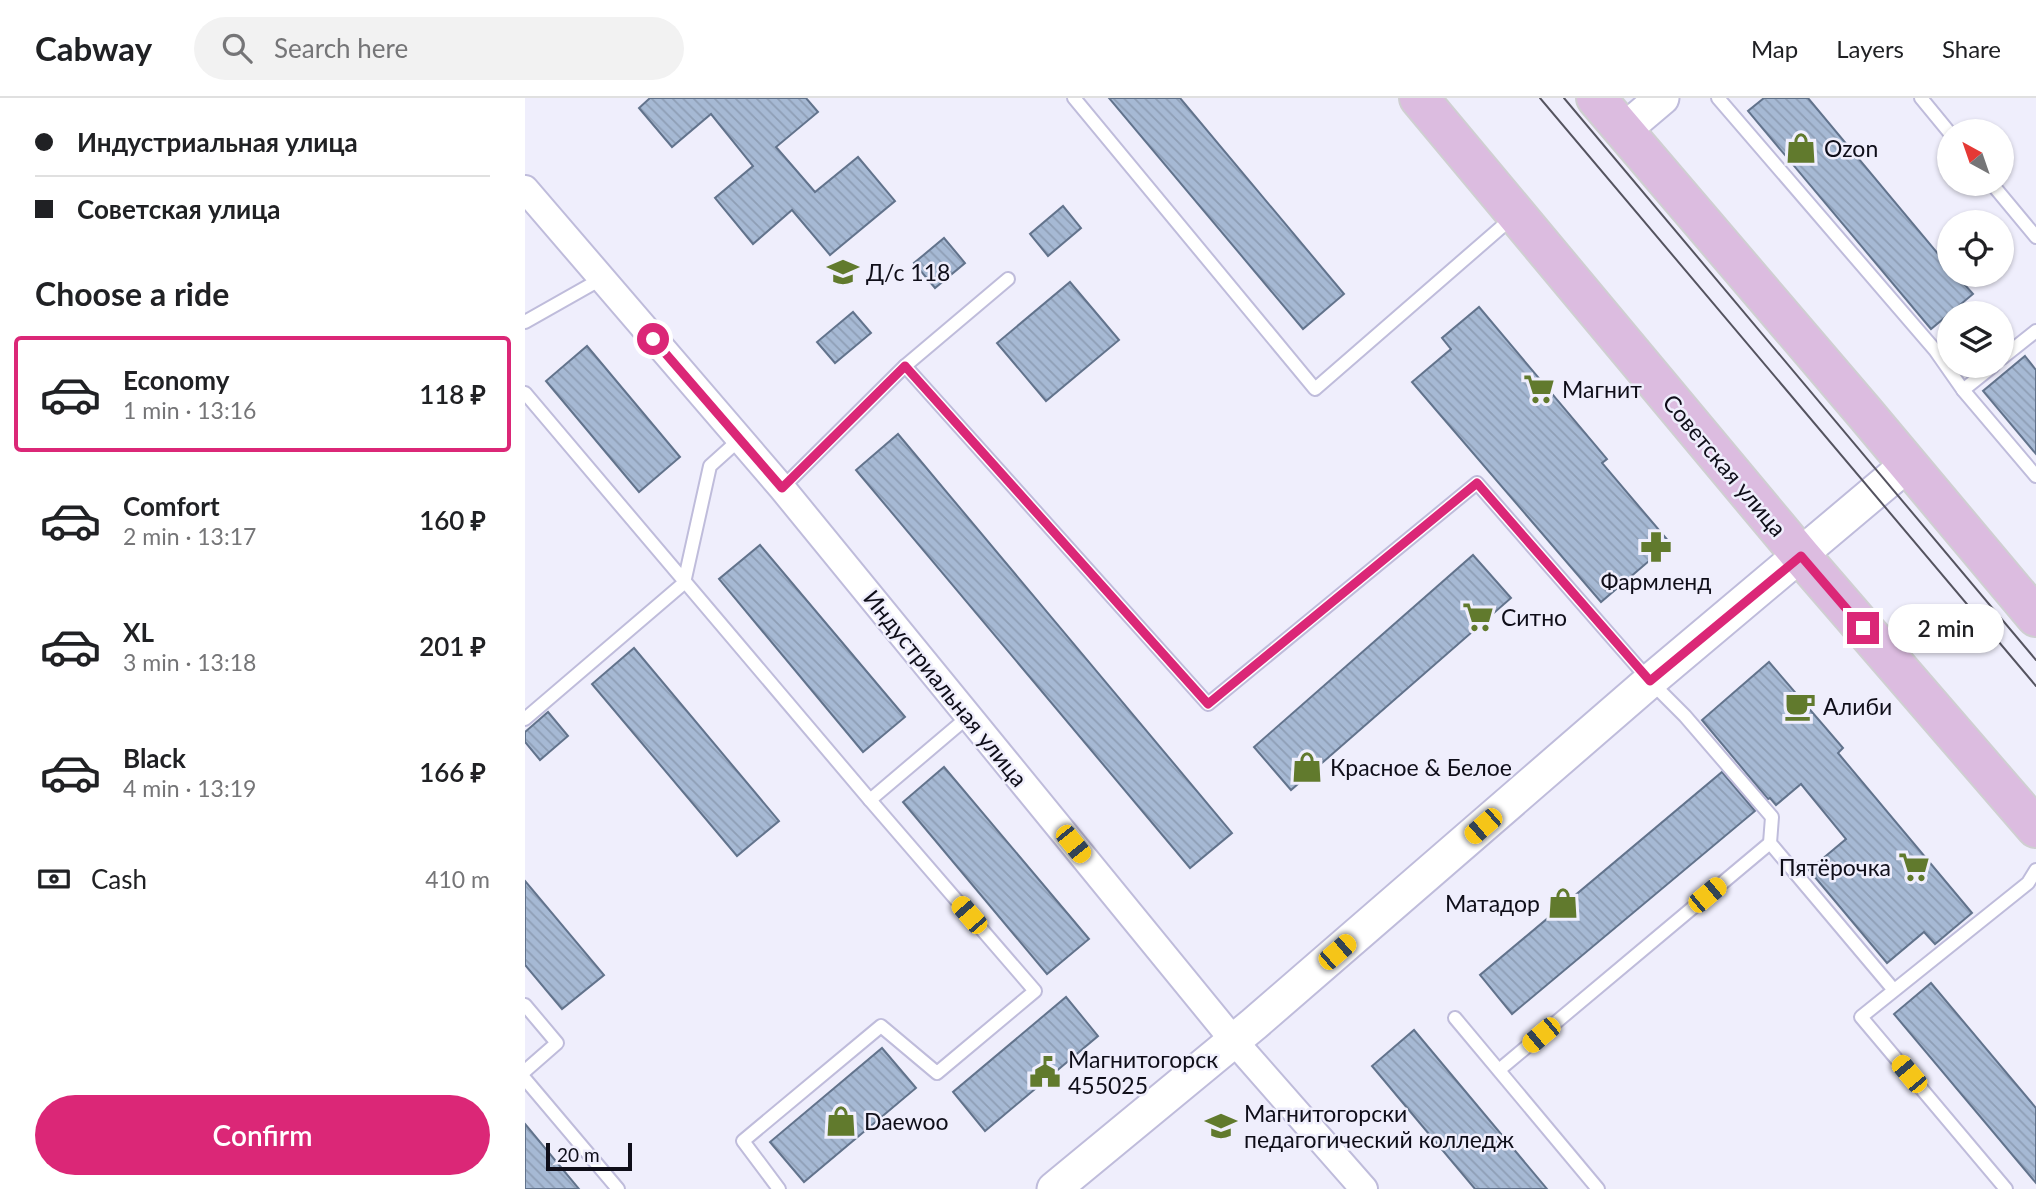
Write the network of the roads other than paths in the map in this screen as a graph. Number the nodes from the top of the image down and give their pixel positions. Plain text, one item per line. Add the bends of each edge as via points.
1 (1074, 98) edge
2 (1419, 98) edge
3 (1596, 98) edge
4 (1662, 98) edge
5 (1718, 98) edge
6 (1921, 98) edge
7 (1938, 119) edge
8 (1623, 131) junction
9 (525, 189) edge
10 (2002, 196) edge
11 (1517, 213) junction
12 (2036, 236) edge
13 (600, 279) junction
14 (1008, 279) dead end
15 (525, 323) edge
16 (2036, 331) edge
17 (2014, 348) edge
18 (905, 366) junction
19 (1978, 378) edge
20 (1963, 390) junction
21 (525, 393) edge
22 (740, 439) junction
23 (1908, 464) junction
24 (2036, 477) edge
25 (782, 488) junction
26 (1801, 556) junction
27 (684, 583) junction
28 (2036, 617) edge
29 (1650, 681) junction
30 (969, 716) junction
31 (525, 719) edge
32 (870, 800) junction
33 (2036, 828) edge
34 (1770, 843) junction
35 (2036, 870) edge
36 (1893, 989) junction
37 (525, 1005) edge
38 (1455, 1018) dead end
39 (1234, 1041) junction
40 (1499, 1070) junction
41 (525, 1071) edge
42 (525, 1079) edge
43 (618, 1189) edge
44 (779, 1189) edge
45 (1054, 1189) edge
46 (1364, 1189) edge
47 (1598, 1189) edge
48 (2006, 1189) edge

1 - 11 lane via 1315,389
2 - 11 main road, Советская улица
3 - 8 main road
4 - 8 street
5 - 20 lane via 1935,350
6 - 7 lane
8 - 23 main road
9 - 13 street, Индустриальная улица
10 - 12 lane
11 - 26 main road, Советская улица
13 - 15 lane
13 - 22 street, Индустриальная улица
14 - 18 lane
16 - 17 lane
18 - 25 lane
18 - 29 lane via 1208,704 1477,483
19 - 20 lane
20 - 24 lane
21 - 27 lane
22 - 25 street, Индустриальная улица
22 - 27 lane via 710,466
23 - 26 street
23 - 28 main road
25 - 30 street, Индустриальная улица
26 - 29 street
26 - 33 main road, Советская улица
27 - 31 lane
27 - 32 lane
29 - 34 lane via 1772,817
29 - 39 street
30 - 32 lane
30 - 39 street, Индустриальная улица
32 - 44 lane via 1035,991 937,1073 881,1026 743,1141
34 - 36 lane
34 - 40 lane
35 - 36 lane via 2028,883
36 - 48 lane via 1861,1017
37 - 41 lane via 557,1043
38 - 40 lane
39 - 45 street
39 - 46 street, Индустриальная улица
40 - 47 lane
42 - 43 lane

